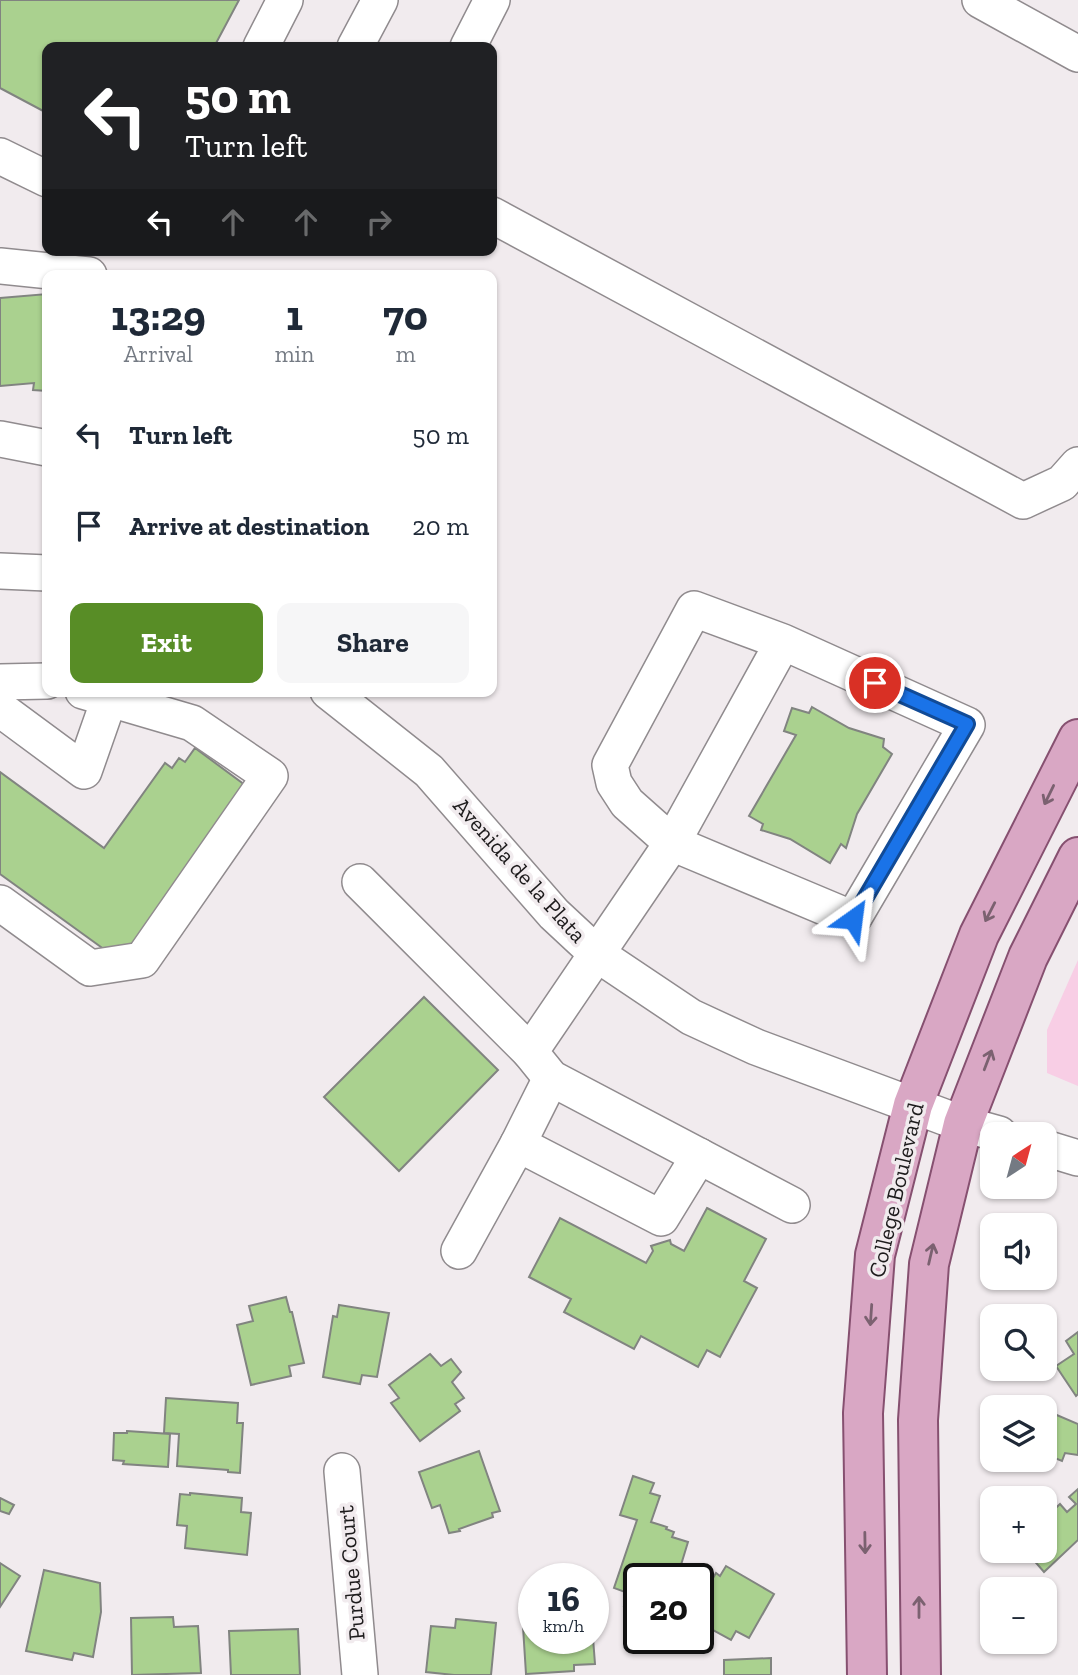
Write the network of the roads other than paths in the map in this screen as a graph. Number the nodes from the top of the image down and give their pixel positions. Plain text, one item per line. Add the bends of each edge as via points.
1 (285, 0) edge
2 (380, 0) edge
3 (492, 0) edge
4 (980, 0) edge
5 (264, 42) edge
6 (358, 42) edge
7 (471, 42) edge
8 (1078, 54) edge
9 (0, 156) edge
10 (42, 177) edge
11 (497, 218) edge
12 (0, 266) edge
13 (42, 270) edge
14 (0, 439) edge
15 (42, 447) edge
16 (1078, 466) edge
17 (0, 571) edge
18 (42, 573) edge
19 (783, 642) junction
20 (0, 681) edge
21 (42, 681) edge
22 (100, 697) edge
23 (110, 697) edge
24 (335, 697) edge
25 (0, 709) edge
26 (1078, 739) edge
27 (672, 843) junction
28 (1078, 857) edge
29 (360, 882) dead end
30 (0, 903) edge
31 (597, 954) junction
32 (540, 1065) junction
33 (913, 1105) junction
34 (983, 1122) edge
35 (980, 1129) edge
36 (980, 1132) edge
37 (518, 1144) junction
38 (1057, 1152) edge
39 (699, 1156) junction
40 (1078, 1158) edge
41 (792, 1205) dead end
42 (459, 1251) dead end
43 (342, 1471) dead end
44 (360, 1675) edge
45 (867, 1675) edge
46 (921, 1675) edge

1 - 5 street
2 - 6 street
3 - 7 street
4 - 8 street
9 - 10 street
11 - 16 street via 1023,501 1062,483
12 - 13 street
14 - 15 street
17 - 18 street
19 - 27 street
19 - 27 street via 694,609 610,765 627,803
19 - 27 street via 967,724 853,919
20 - 21 street
22 - 25 street via 84,771
23 - 30 street via 192,723 270,776 142,960 90,968
24 - 31 street, Avenida de la Plata via 437,779 554,914
26 -> 33 main road, College Boulevard via 979,935
27 - 31 street
34 -> 28 main road via 1028,957
29 - 32 street
31 - 32 street
31 - 33 street, Avenida de la Plata via 691,1017 756,1047
32 - 37 street
32 - 39 street
33 - 35 street, Avenida de la Plata
33 -> 45 main road, College Boulevard via 875,1255 863,1413
46 -> 36 main road via 918,1420 929,1264
37 - 39 street via 661,1218
37 - 42 street
38 - 40 street
39 - 41 street
43 - 44 street, Purdue Court

